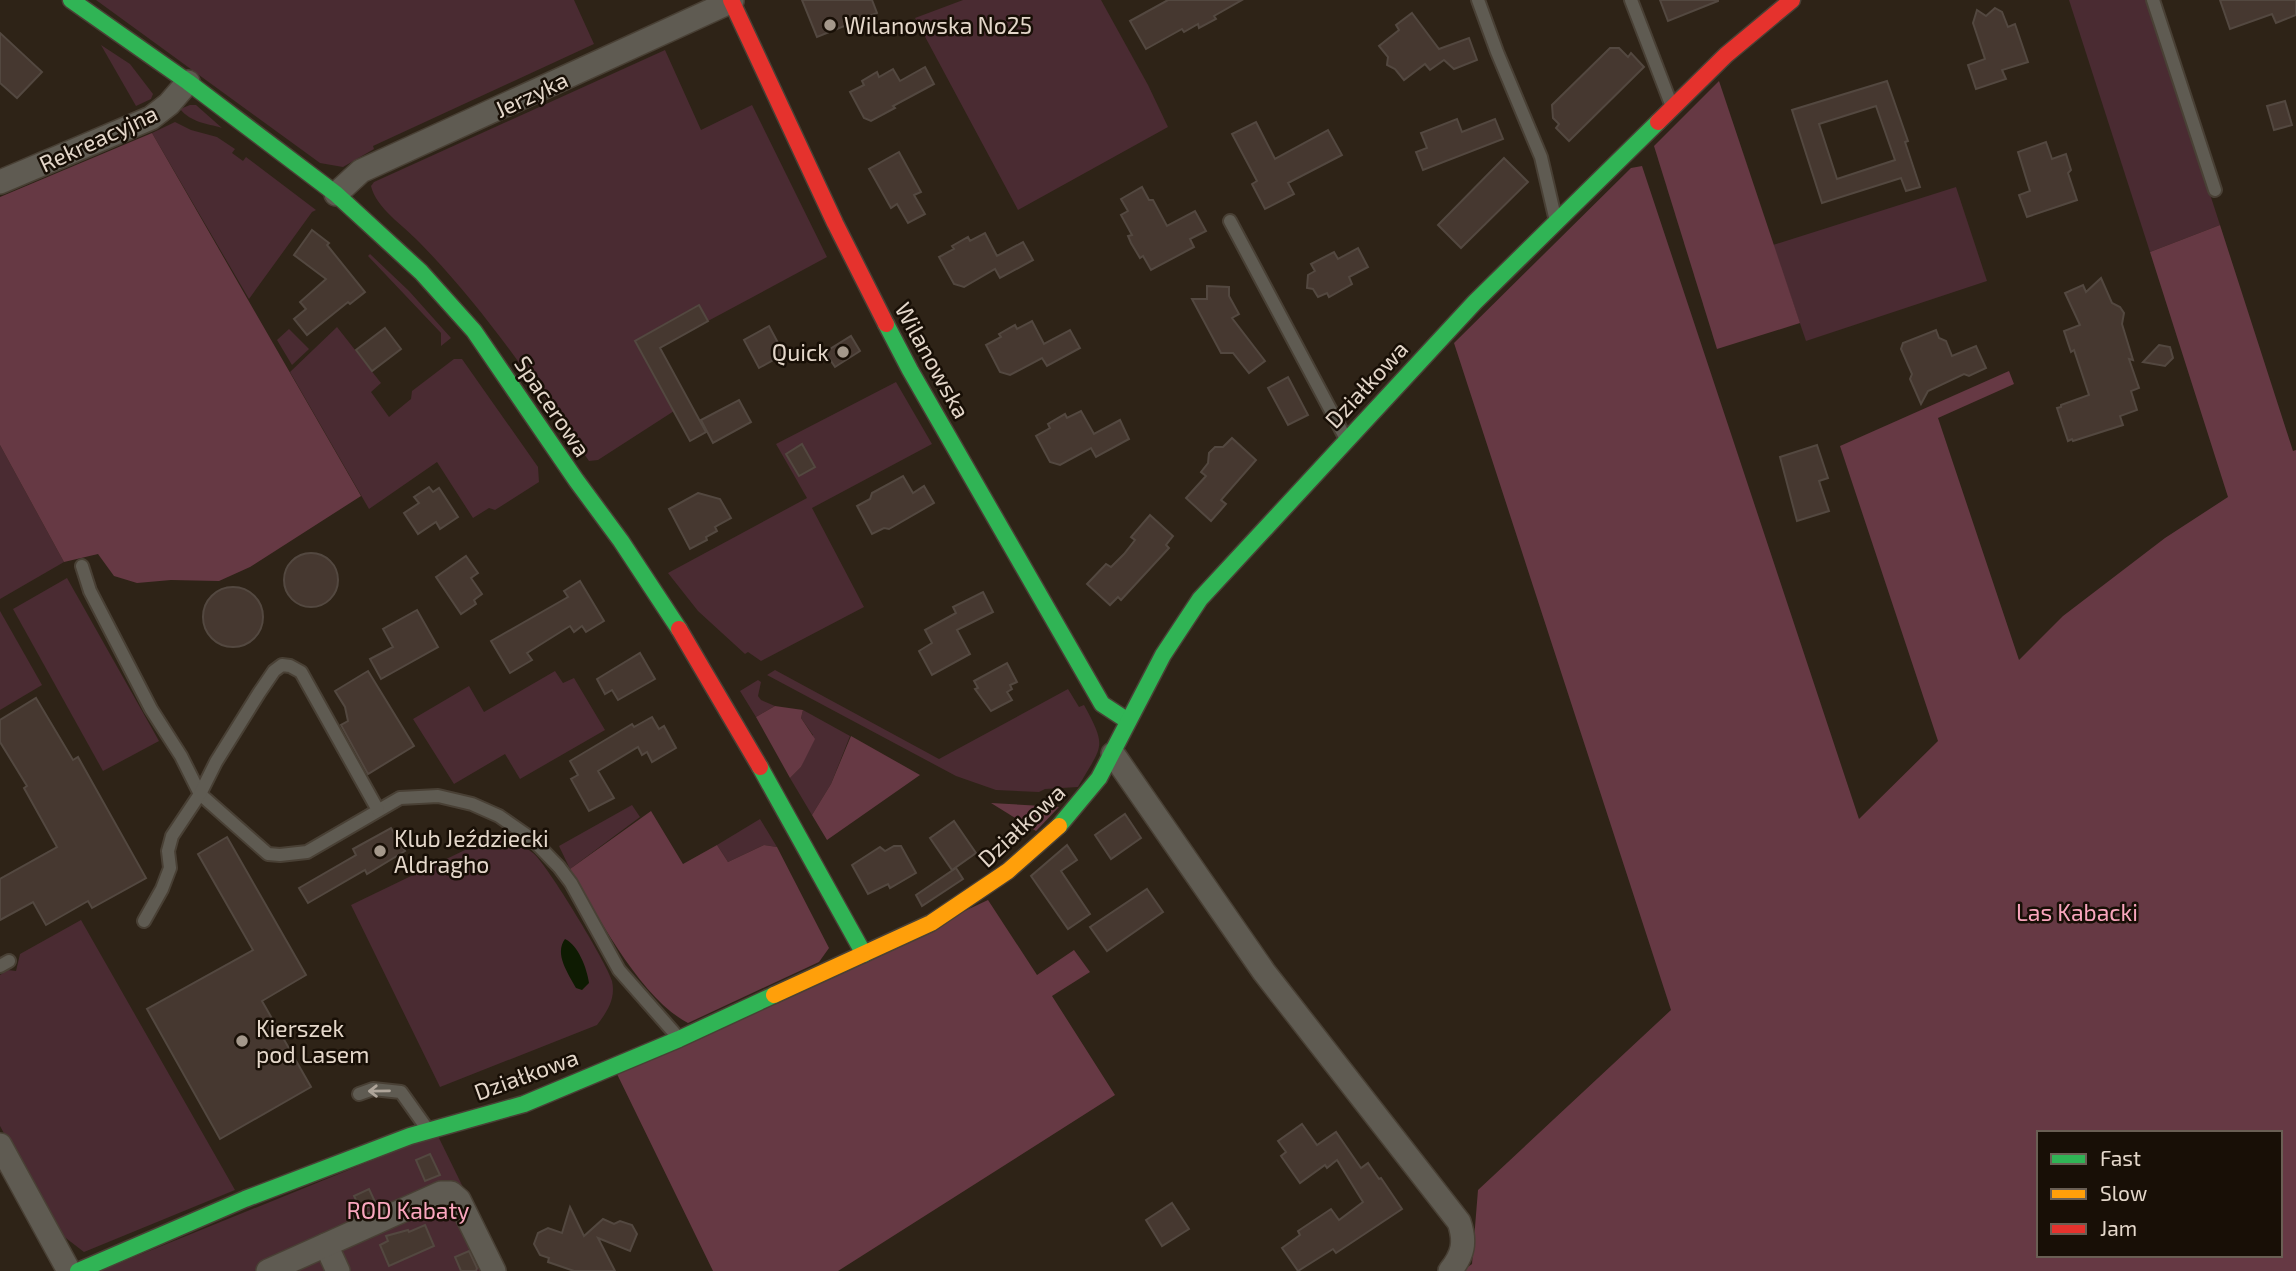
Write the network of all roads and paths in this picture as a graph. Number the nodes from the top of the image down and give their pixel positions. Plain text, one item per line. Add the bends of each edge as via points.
1 (71, 0) edge
2 (1478, 0) edge
3 (1631, 0) edge
4 (1792, 0) edge
5 (2153, 0) edge
6 (732, 1) edge
7 (187, 82) junction
8 (1672, 107) junction
9 (0, 183) edge
10 (2215, 190) dead end
11 (336, 194) junction
12 (1230, 221) dead end
13 (1557, 221) junction
14 (1346, 439) junction
15 (82, 566) dead end
16 (1128, 721) junction
17 (1113, 754) junction
18 (200, 794) junction
19 (378, 810) junction
20 (144, 921) dead end
21 (864, 954) junction
22 (679, 1039) junction
23 (359, 1094) dead end
24 (428, 1131) junction
25 (0, 1145) edge
26 (326, 1245) junction
27 (69, 1271) edge
28 (78, 1271) edge
29 (268, 1271) edge
30 (338, 1271) edge
31 (494, 1271) edge
32 (1450, 1271) edge

1 - 7 street, Spacerowa
2 - 13 lane via 1541,157
3 - 8 lane
4 - 8 street, Działkowa
5 - 10 lane
6 - 11 street, Jerzyka via 361,172
6 - 16 street, Wilanowska via 835,223 910,370 1102,705
7 - 9 street, Rekreacyjna via 151,118
7 - 11 street, Spacerowa
8 - 13 street, Działkowa
11 - 21 street, Spacerowa via 421,272 474,331 621,541 746,741
12 - 14 lane
13 - 14 street, Działkowa
14 - 16 street, Działkowa via 1200,599 1166,647
15 - 18 lane via 96,603
16 - 17 street, Działkowa
17 - 21 street, Działkowa via 1062,823 1000,877 967,903
17 - 32 street via 1264,972 1459,1222 1464,1246
18 - 19 lane via 268,854 307,852
18 - 19 lane via 274,671 290,666 300,672
18 - 20 lane via 172,836 170,868
19 - 22 lane via 400,798 438,796 472,803 532,839 571,883 619,970
21 - 22 street, Działkowa
22 - 24 street, Działkowa via 524,1104
24 -> 23 lane via 401,1092 373,1089
24 - 28 street, Działkowa via 245,1199
25 - 27 street
26 - 29 street
26 - 30 street
26 - 31 street via 441,1193 451,1193 459,1200

